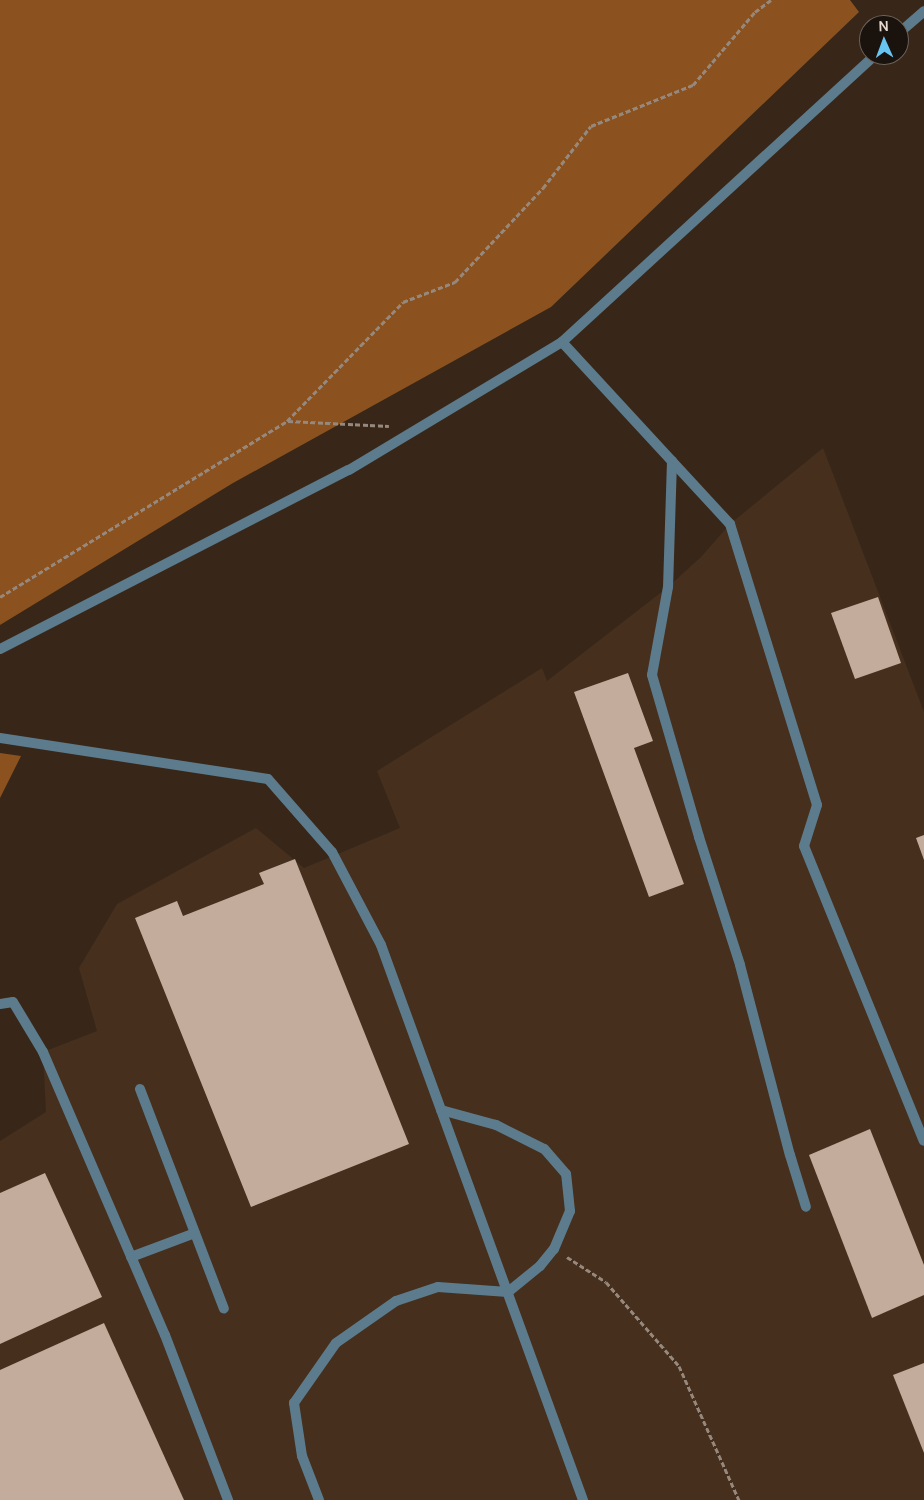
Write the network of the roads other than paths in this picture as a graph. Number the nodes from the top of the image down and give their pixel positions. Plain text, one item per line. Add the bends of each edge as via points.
1 (924, 11) edge
2 (909, 24) edge
3 (864, 65) edge
4 (562, 342) junction
5 (672, 461) junction
6 (0, 649) edge
7 (0, 738) edge
8 (0, 1004) edge
9 (140, 1089) dead end
10 (441, 1110) junction
11 (924, 1141) edge
12 (806, 1207) dead end
13 (195, 1234) junction
14 (131, 1256) junction
15 (508, 1292) junction
16 (224, 1309) dead end
17 (228, 1500) edge
18 (319, 1500) edge
19 (583, 1500) edge

1 - 2 street
3 - 4 street
4 - 5 street
4 - 6 street via 349,470
5 - 11 street via 730,524 817,805 804,846
5 - 12 street via 668,588 652,675 740,965
7 - 10 street via 268,779 332,852 381,946
8 - 14 street via 13,1002 43,1052
9 - 13 street
10 - 15 street
10 - 15 street via 496,1125 544,1149 566,1174 570,1211 554,1248 540,1266
13 - 14 street
13 - 16 street
14 - 17 street
15 - 18 street via 438,1287 396,1301 336,1343 294,1403 302,1456
15 - 19 street

